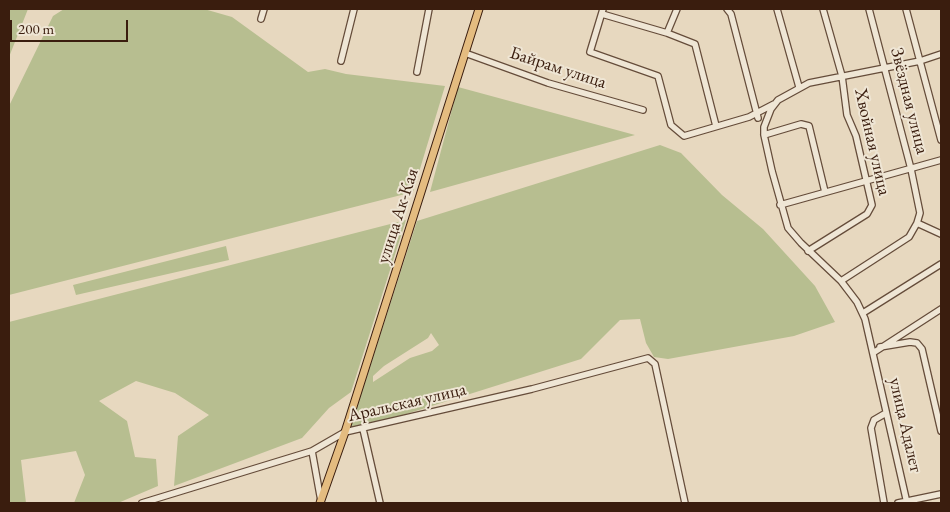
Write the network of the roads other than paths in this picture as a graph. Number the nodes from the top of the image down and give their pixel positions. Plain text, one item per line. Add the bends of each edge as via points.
1 (264, 9) edge
2 (354, 9) edge
3 (430, 9) edge
4 (479, 9) edge
5 (677, 9) edge
6 (727, 9) edge
7 (776, 9) edge
8 (823, 9) edge
9 (869, 9) edge
10 (906, 9) edge
11 (603, 12) edge
12 (262, 19) dead end
13 (667, 33) junction
14 (465, 53) junction
15 (941, 54) edge
16 (341, 61) dead end
17 (920, 61) junction
18 (885, 68) junction
19 (417, 72) dead end
20 (842, 76) junction
21 (799, 87) junction
22 (774, 104) junction
23 (643, 110) dead end
24 (757, 115) junction
25 (766, 120) junction
26 (716, 126) junction
27 (764, 135) junction
28 (941, 140) edge
29 (941, 160) edge
30 (911, 169) junction
31 (866, 182) junction
32 (825, 192) junction
33 (780, 204) junction
34 (917, 223) junction
35 (941, 234) edge
36 (808, 251) junction
37 (941, 264) edge
38 (841, 280) junction
39 (941, 309) edge
40 (863, 313) junction
41 (880, 347) junction
42 (872, 353) junction
43 (886, 414) junction
44 (363, 429) junction
45 (941, 431) edge
46 (345, 432) junction
47 (312, 451) junction
48 (941, 494) edge
49 (321, 502) edge
50 (906, 502) edge
51 (142, 503) edge
52 (380, 503) edge
53 (685, 503) edge
54 (884, 503) edge
55 (898, 503) edge

1 - 12 street
2 - 16 street
3 - 19 street
4 - 14 main road, улица Ак-Кая
5 - 13 street
6 - 24 street
7 - 21 street
8 - 20 street, Хвойная улица
9 - 18 street, Звёздная улица
10 - 17 street
11 - 13 street
11 - 26 street via 590,52 658,76 671,125 684,136
13 - 26 street via 695,44
14 - 23 street, Байрам улица via 548,83
14 - 46 main road, улица Ак-Кая
15 - 17 street
17 - 18 street
17 - 28 street
18 - 20 street
18 - 30 street, Звёздная улица
20 - 21 street
20 - 31 street, Хвойная улица via 847,115 856,136
21 - 22 street
22 - 24 street
22 - 25 street
24 - 25 street
24 - 26 street
25 - 27 street
27 - 32 street via 800,124 809,126
27 - 33 street
29 - 30 street
30 - 31 street
30 - 34 street, Звёздная улица via 920,213
31 - 32 street
31 - 36 street, Хвойная улица via 872,205 867,214
32 - 33 street
33 - 36 street via 788,228
34 - 35 street
34 - 38 street via 909,237
36 - 38 street
37 - 40 street
38 - 40 street
39 - 41 street
40 - 42 street, улица Адалет
41 - 42 street
41 - 45 street via 910,342 917,343 922,349
42 - 43 street, улица Адалет
43 - 50 street, улица Адалет
43 - 54 street via 874,420 871,428
44 - 46 street, Аральская улица
44 - 52 street
44 - 53 street, Аральская улица via 648,358 655,364
46 - 47 street, Аральская улица
46 - 49 main road, улица Ак-Кая
47 - 49 street
47 - 51 street, Аральская улица
48 - 50 street
50 - 55 street

